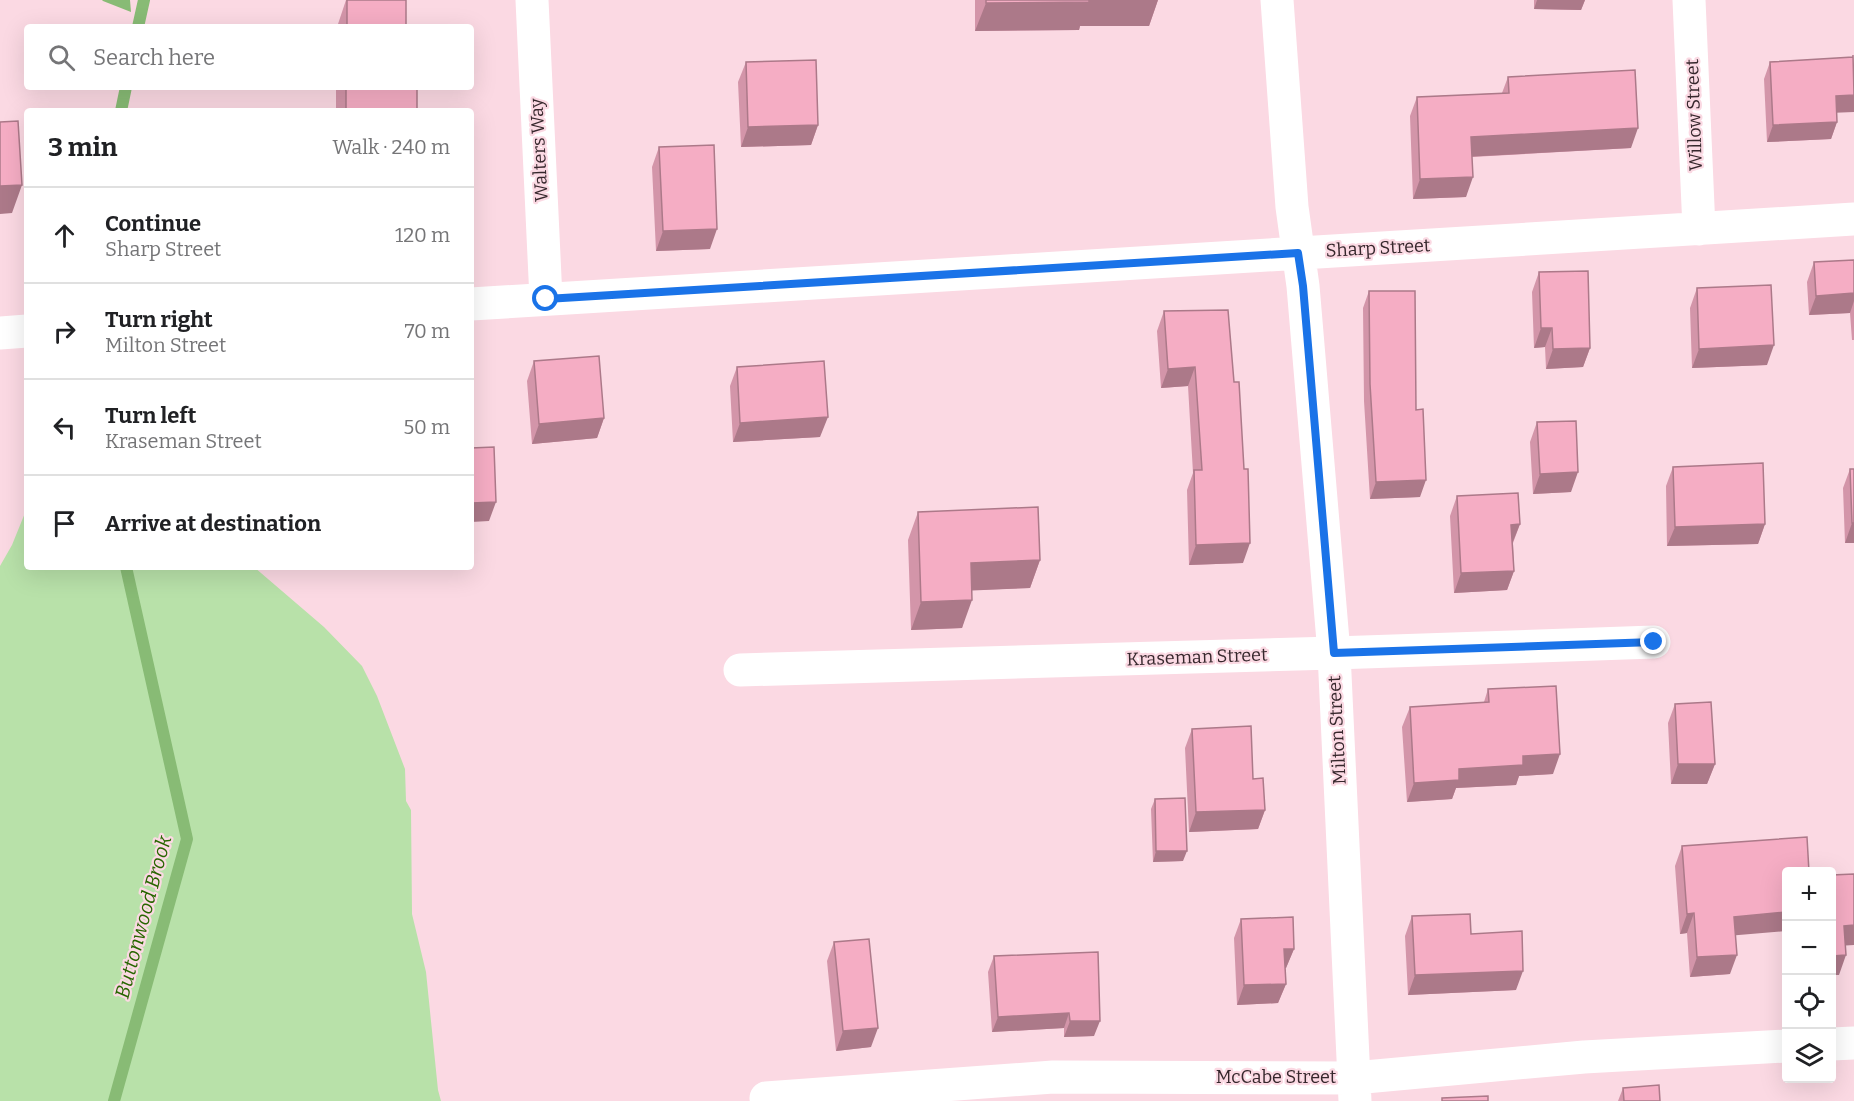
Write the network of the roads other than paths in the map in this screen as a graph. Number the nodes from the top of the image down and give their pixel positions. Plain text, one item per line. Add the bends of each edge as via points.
1 (532, 0) edge
2 (1277, 0) edge
3 (1689, 0) edge
4 (1854, 219) edge
5 (1699, 229) junction
6 (1298, 253) junction
7 (546, 299) junction
8 (474, 304) edge
9 (24, 331) edge
10 (0, 333) edge
11 (1654, 642) dead end
12 (1334, 653) junction
13 (740, 670) dead end
14 (1854, 1043) edge
15 (1836, 1044) edge
16 (1782, 1046) edge
17 (1355, 1089) edge
18 (766, 1098) dead end

1 - 7 street, Walters Way
2 - 6 street, Milton Street
3 - 5 street, Willow Street
4 - 5 street, Sharp Street
5 - 6 street, Sharp Street
6 - 7 street, Sharp Street
6 - 12 street, Milton Street
7 - 8 street, Sharp Street
9 - 10 street
11 - 12 street, Kraseman Street
12 - 13 street, Kraseman Street
12 - 17 street, Milton Street
14 - 15 street
16 - 17 street, McCabe Street via 1584,1057
17 - 18 street, McCabe Street via 1053,1077

